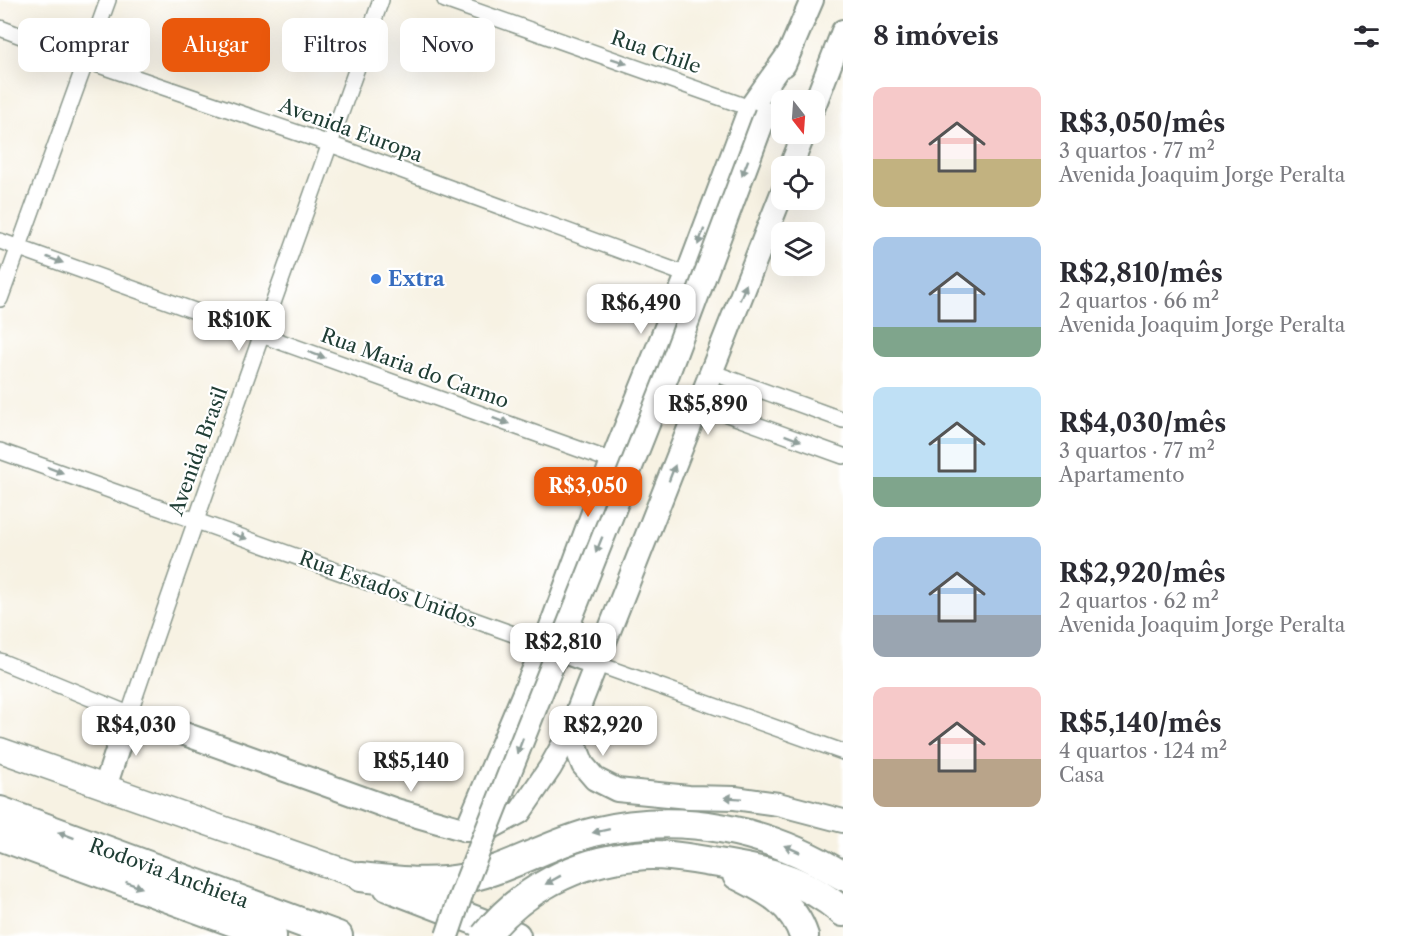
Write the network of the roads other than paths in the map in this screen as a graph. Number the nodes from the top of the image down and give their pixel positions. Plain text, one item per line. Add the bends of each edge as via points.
1 (108, 0) edge
2 (381, 0) edge
3 (445, 0) edge
4 (812, 0) edge
5 (102, 18) edge
6 (0, 28) edge
7 (843, 32) edge
8 (18, 35) edge
9 (83, 72) edge
10 (119, 72) edge
11 (820, 90) edge
12 (758, 110) junction
13 (330, 144) junction
14 (775, 210) edge
15 (0, 241) edge
16 (20, 248) junction
17 (687, 275) junction
18 (0, 299) edge
19 (262, 336) junction
20 (711, 372) junction
21 (699, 404) junction
22 (843, 420) edge
23 (0, 451) edge
24 (843, 456) edge
25 (612, 461) junction
26 (194, 520) junction
27 (543, 645) junction
28 (0, 661) edge
29 (597, 664) junction
30 (129, 714) junction
31 (573, 727) junction
32 (0, 750) edge
33 (843, 752) edge
34 (105, 787) junction
35 (0, 811) edge
36 (843, 821) edge
37 (466, 830) junction
38 (0, 836) edge
39 (712, 862) junction
40 (843, 876) edge
41 (361, 877) junction
42 (843, 912) edge
43 (272, 936) edge
44 (338, 936) edge
45 (447, 936) edge
46 (485, 936) edge
47 (516, 936) edge
48 (804, 936) edge

1 - 5 street
2 - 13 street, Avenida Brasil
3 -> 12 street, Rua Chile
4 - 12 street
6 - 8 street, Avenida Europa
7 - 11 street
9 - 16 street
10 - 13 street, Avenida Europa
12 -> 17 street
12 -> 45 street, bridge via 666,379
13 - 17 street, Avenida Europa
13 - 19 street, Avenida Brasil
20 -> 14 street
15 - 16 street, Rua Maria do Carmo
16 - 18 street
16 -> 19 street, Rua Maria do Carmo
17 - 25 street
19 -> 25 street, Rua Maria do Carmo
19 - 26 street, Avenida Brasil
20 - 21 street
20 - 22 street
21 -> 24 street
29 -> 21 street
23 -> 26 street, Rua Estados Unidos
25 - 27 street
26 -> 27 street, Rua Estados Unidos
26 - 30 street, Avenida Brasil
27 - 29 street, Rua Estados Unidos
27 - 37 street
28 - 30 street
29 - 31 street
29 - 33 street, Rua Estados Unidos
30 - 34 street
30 - 37 street via 396,810
36 -> 31 street via 778,804 735,798 617,790 595,779 583,765
31 - 37 street via 520,812 494,826
32 - 34 main road
34 - 41 main road
44 -> 35 highway, Rodovia Anchieta
38 -> 43 highway, Rodovia Anchieta
39 - 42 highway via 756,868 788,878
39 -> 46 highway, bridge via 635,855 596,862 559,876 525,896
39 - 48 highway via 774,896 791,910
40 -> 41 highway via 790,847 759,836 715,826 660,823 593,832 465,878 398,881
41 - 47 highway

